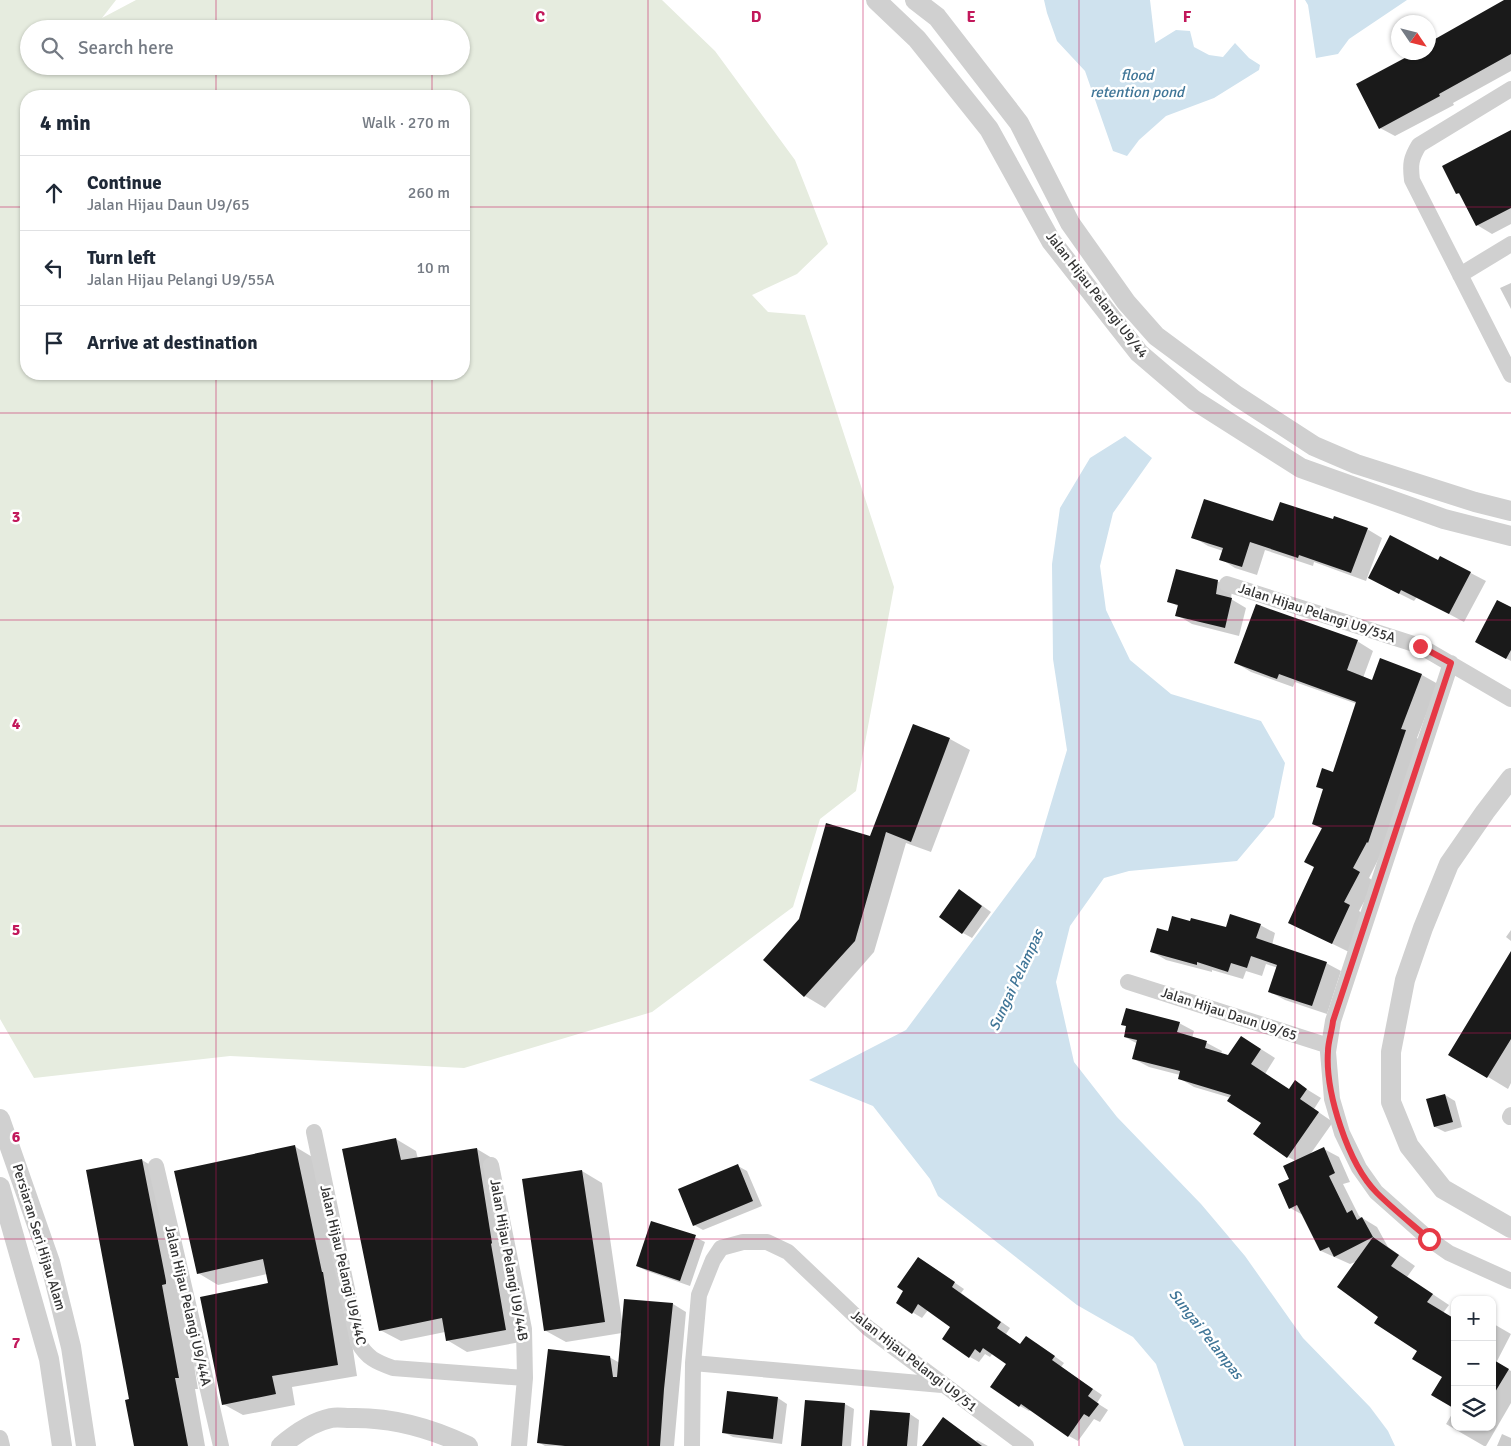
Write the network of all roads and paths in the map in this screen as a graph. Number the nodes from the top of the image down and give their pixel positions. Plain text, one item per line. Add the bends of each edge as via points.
1 (876, 0) edge
2 (915, 0) edge
3 (1511, 89) edge
4 (1511, 244) edge
5 (1460, 275) junction
6 (1510, 374) edge
7 (1511, 511) edge
8 (1511, 536) edge
9 (1227, 584) dead end
10 (1451, 663) junction
11 (1511, 699) edge
12 (1511, 778) edge
13 (1128, 982) dead end
14 (1329, 1046) junction
15 (2, 1129) edge
16 (314, 1132) dead end
17 (491, 1165) dead end
18 (156, 1166) dead end
19 (0, 1187) edge
20 (1511, 1228) edge
21 (1511, 1281) edge
22 (693, 1363) junction
23 (525, 1378) junction
24 (942, 1385) junction
25 (0, 1438) edge
26 (2, 1446) edge
27 (62, 1446) edge
28 (86, 1446) edge
29 (221, 1446) edge
30 (281, 1446) edge
31 (468, 1446) edge
32 (519, 1446) edge
33 (692, 1446) edge
34 (1026, 1446) edge

1 - 8 street, Jalan Hijau Pelangi U9/44 via 917,39 989,130 1052,241 1139,354 1194,400 1301,468 1444,520
2 - 7 street, Jalan Hijau Pelangi U9/44 via 937,17 1019,123 1070,223 1126,302 1156,336 1237,396 1314,446 1356,464
3 - 5 street via 1419,145 1412,156 1412,180
4 - 5 street
5 - 6 street
9 - 10 street, Jalan Hijau Pelangi U9/55A via 1420,646
10 - 11 street, Jalan Hijau Pelangi U9/55A
10 - 14 street via 1333,1021
12 - 20 street via 1448,864 1404,988 1391,1052 1391,1102 1409,1146 1443,1189
13 - 14 street, Jalan Hijau Daun U9/65
14 - 21 street via 1332,1099 1342,1133 1359,1168 1376,1192 1449,1253
15 - 28 street, Persiaran Seri Hijau Alam via 50,1262 71,1347
16 - 23 street, Jalan Hijau Pelangi U9/44C via 358,1342 365,1354 393,1368
17 - 23 street, Jalan Hijau Pelangi U9/44B via 524,1329
18 - 29 street, Jalan Hijau Pelangi U9/44A
19 - 27 street, Persiaran Seri Hijau Alam via 49,1359
22 - 24 street
22 - 24 street, Jalan Hijau Pelangi U9/51 via 699,1296 713,1260 721,1248 742,1242 767,1242 788,1252 868,1328
22 - 33 street, Jalan Hijau Pelangi U9/51
23 - 32 street, Jalan Hijau Pelangi U9/44B
24 - 34 street, Jalan Hijau Pelangi U9/51
25 - 26 street
30 - 31 street via 301,1430 331,1418 370,1417 416,1424

